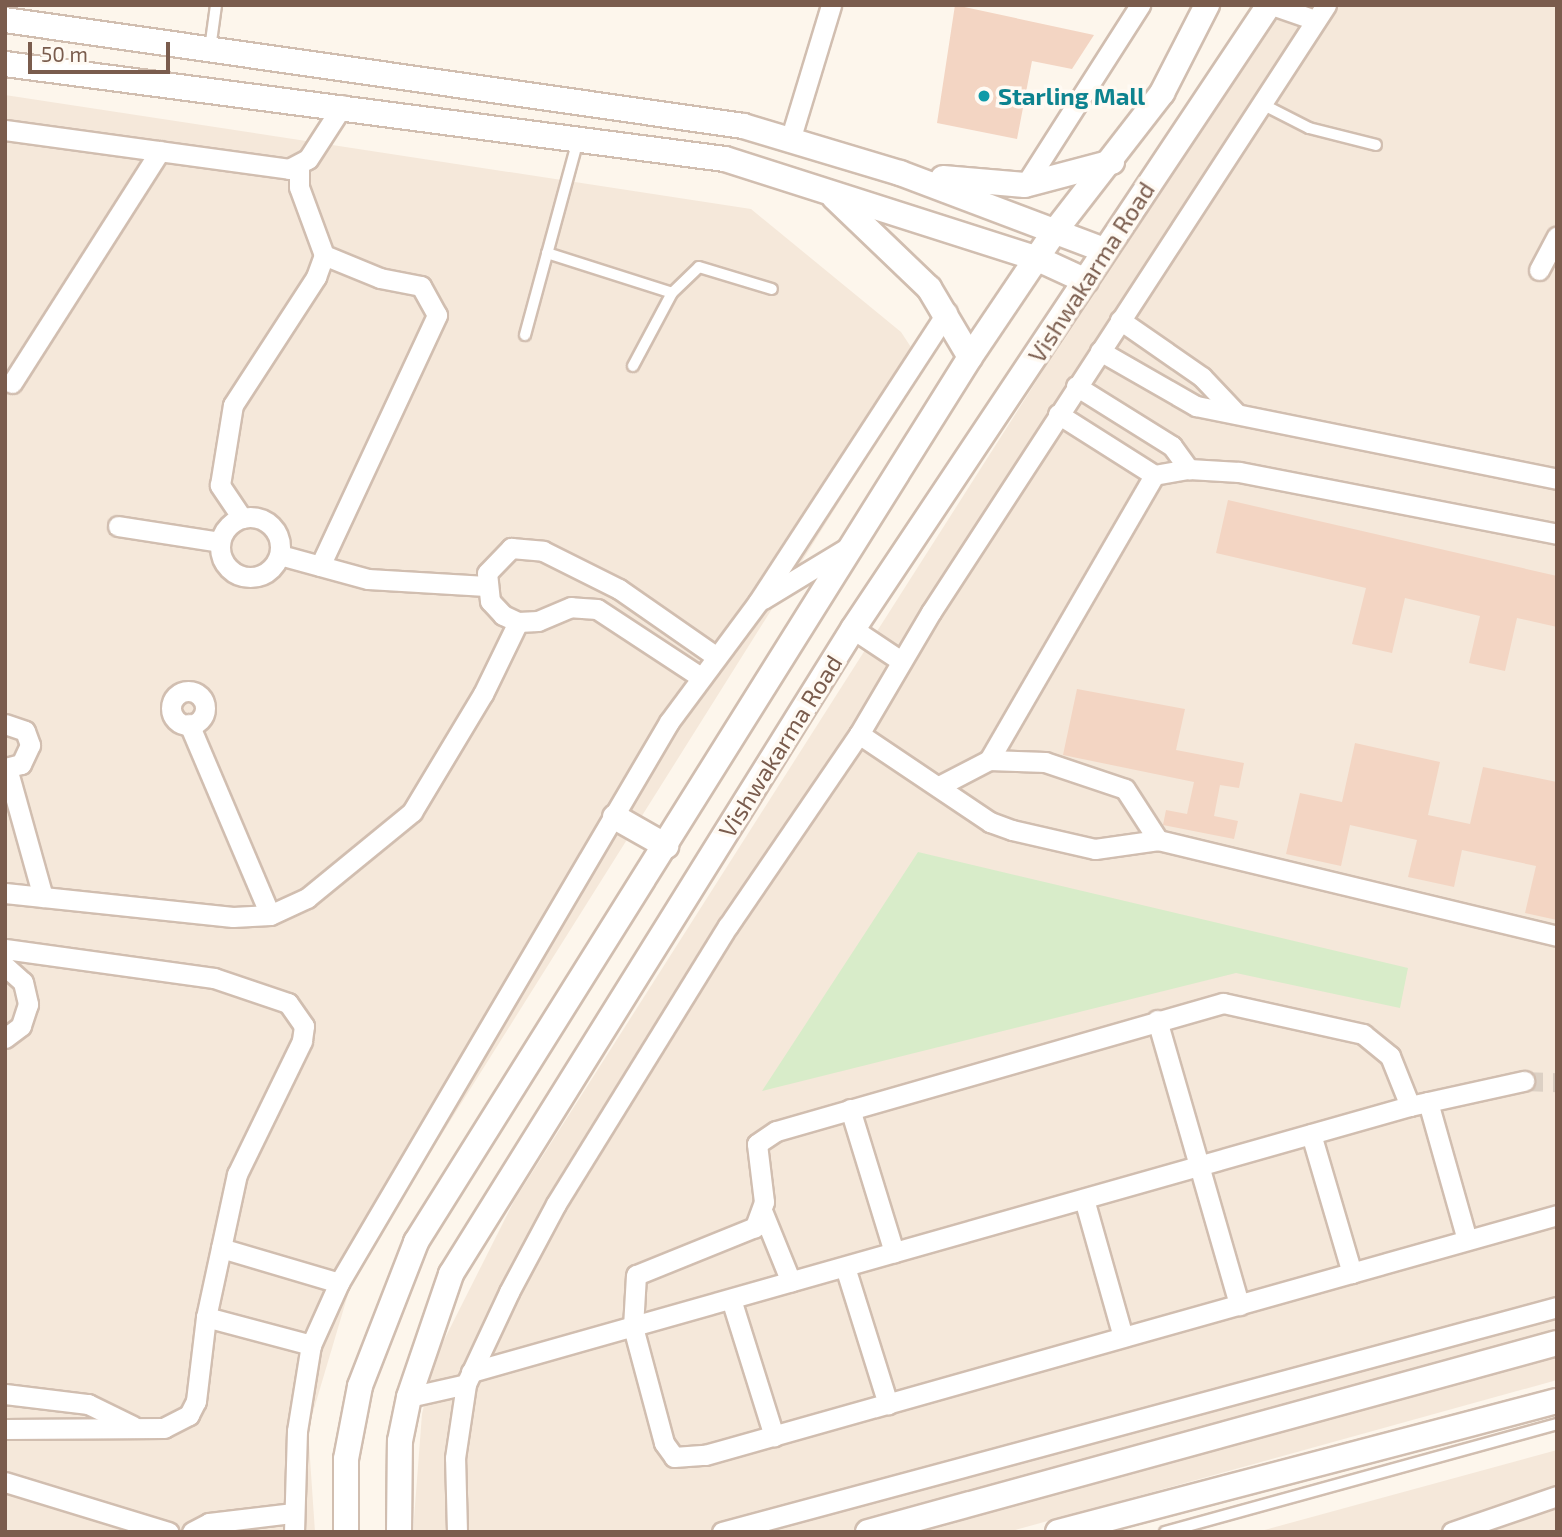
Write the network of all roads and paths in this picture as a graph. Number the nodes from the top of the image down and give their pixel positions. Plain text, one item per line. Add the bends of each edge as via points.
1 (216, 5) edge
2 (831, 5) edge
3 (1140, 5) edge
4 (1207, 5) edge
5 (1271, 5) edge
6 (1320, 13) edge
7 (5, 20) edge
8 (209, 50) junction
9 (5, 64) edge
10 (1260, 103) junction
11 (343, 105) junction
12 (5, 130) edge
13 (791, 137) junction
14 (578, 138) junction
15 (1376, 145) dead end
16 (160, 151) junction
17 (1112, 162) junction
18 (299, 167) junction
19 (900, 173) junction
20 (1026, 185) junction
21 (828, 192) junction
22 (1055, 231) junction
23 (1557, 236) edge
24 (1104, 250) junction
25 (547, 253) junction
26 (324, 255) junction
27 (1036, 258) junction
28 (1539, 270) dead end
29 (1086, 281) junction
30 (772, 289) dead end
31 (672, 293) junction
32 (947, 312) junction
33 (1120, 320) junction
34 (525, 335) dead end
35 (1100, 351) junction
36 (970, 357) junction
37 (633, 366) dead end
38 (12, 383) dead end
39 (1076, 386) junction
40 (1058, 414) junction
41 (1237, 414) junction
42 (1189, 469) junction
43 (1154, 475) junction
44 (1557, 479) edge
45 (242, 518) junction
46 (118, 526) dead end
47 (1557, 534) edge
48 (220, 542) junction
49 (849, 547) junction
50 (280, 555) junction
51 (320, 566) junction
52 (486, 586) junction
53 (758, 603) junction
54 (518, 622) junction
55 (853, 629) junction
56 (714, 655) junction
57 (901, 661) junction
58 (699, 676) junction
59 (5, 724) edge
60 (190, 724) dead end
61 (859, 734) junction
62 (989, 760) junction
63 (6, 768) edge
64 (941, 785) junction
65 (615, 817) junction
66 (1158, 840) junction
67 (667, 846) junction
68 (5, 893) edge
69 (43, 897) junction
70 (270, 915) junction
71 (1557, 936) edge
72 (5, 949) edge
73 (28, 952) junction
74 (10, 970) edge
75 (1157, 1020) junction
76 (5, 1038) edge
77 (1524, 1081) tunnel mouth
78 (1419, 1104) junction
79 (850, 1109) junction
80 (1311, 1134) junction
81 (1197, 1167) junction
82 (1084, 1199) junction
83 (763, 1213) junction
84 (1557, 1215) edge
85 (1467, 1240) junction
86 (221, 1248) junction
87 (894, 1252) junction
88 (845, 1267) junction
89 (1352, 1273) junction
90 (792, 1282) junction
91 (338, 1283) junction
92 (731, 1299) junction
93 (1239, 1305) junction
94 (1557, 1307) edge
95 (206, 1317) junction
96 (633, 1327) junction
97 (1123, 1337) junction
98 (1557, 1343) edge
99 (311, 1345) junction
100 (468, 1378) junction
101 (5, 1394) edge
102 (409, 1397) junction
103 (1557, 1401) edge
104 (888, 1404) junction
105 (1557, 1424) edge
106 (138, 1428) junction
107 (5, 1429) edge
108 (774, 1436) junction
109 (5, 1482) edge
110 (1557, 1496) edge
111 (293, 1522) edge
112 (402, 1527) edge
113 (169, 1532) edge
114 (192, 1532) edge
115 (346, 1532) edge
116 (457, 1532) edge
117 (722, 1532) edge
118 (868, 1532) edge
119 (1058, 1532) edge
120 (1165, 1532) edge
121 (1452, 1532) edge

1 - 8 lane
2 - 13 street
3 - 20 street
4 - 17 street, Vishwakarma Road via 1162,93
5 - 6 street
5 - 24 street, Vishwakarma Road
6 - 10 street
7 - 8 street
8 - 13 street
9 - 11 street
10 - 15 lane via 1308,128
10 - 33 street
11 - 14 street
11 - 18 street
12 - 16 street
13 - 19 street
14 - 21 street via 725,159
14 - 25 lane
16 - 18 street
16 - 38 street
17 - 20 street
17 - 22 street, Vishwakarma Road
18 - 26 street via 299,187
19 - 20 street
19 - 22 street
21 - 27 street
21 - 32 street via 911,269
22 - 24 street
22 - 27 street, Vishwakarma Road
23 - 28 street
24 - 29 street, Vishwakarma Road
25 - 31 lane
25 - 34 lane
26 - 45 street via 316,277 233,405 220,485
26 - 51 street via 380,278 421,286 437,315
27 - 29 street
27 - 36 street, Vishwakarma Road
29 - 55 street, Vishwakarma Road
30 - 31 lane via 699,267
31 - 37 lane
32 - 36 street
32 - 53 street
33 - 35 street
33 - 41 street via 1202,377
35 - 39 street
35 - 41 street via 1181,399
36 - 49 street, Vishwakarma Road
39 - 40 street
39 - 42 street via 1172,446
40 - 43 street
40 - 57 street
41 - 44 street
42 - 43 street
42 - 47 street via 1239,472
43 - 62 street
45 - 48 street via 225,530
45 - 50 street via 271,525
46 - 48 street
48 - 50 street via 226,567 243,577 270,570
49 - 53 street
49 - 67 street, Vishwakarma Road
50 - 51 street
51 - 52 street via 368,579
52 - 54 street via 490,601
52 - 56 street via 496,558 511,548 543,551 619,589
53 - 56 street
54 - 58 street via 538,621 571,607 597,608
54 - 70 street via 482,694 412,812 341,875
55 - 57 street
55 - 102 street, Vishwakarma Road via 451,1274
56 - 58 street
57 - 61 street
58 - 65 street
59 - 63 street via 25,732 30,745 21,764
60 - 70 street
61 - 64 street
61 - 100 street via 728,926 556,1204
62 - 64 street
62 - 66 street via 1045,762 1107,779 1137,804
63 - 69 street
64 - 66 street via 990,822 1012,830 1095,849
65 - 67 street
65 - 91 street
66 - 71 street
67 - 115 street, Vishwakarma Road via 416,1242 360,1386 346,1460
68 - 69 street
69 - 70 street via 233,917
72 - 73 street
73 - 74 street
73 - 86 street via 214,978 288,1003 299,1014 302,1041 237,1174
74 - 76 street via 28,1004 21,1026
75 - 78 street via 1235,1004 1363,1034 1390,1056
75 - 79 street
75 - 81 street
77 - 78 street
78 - 80 street
78 - 85 street
79 - 83 street via 763,1137 756,1154
79 - 87 street
80 - 81 street
80 - 89 street
81 - 82 street
81 - 93 street
82 - 87 street
82 - 97 street
83 - 90 street
83 - 96 street via 745,1233 636,1275
84 - 85 street
85 - 89 street
86 - 91 street
86 - 95 street
87 - 88 street
88 - 90 street
88 - 104 street
89 - 93 street
90 - 92 street
91 - 99 street
92 - 96 street
92 - 108 street
93 - 97 street
94 - 117 street
95 - 99 street
95 - 106 street via 197,1401 189,1415 164,1428
96 - 100 street
96 - 108 street via 664,1443 674,1457 705,1455
97 - 104 street
98 - 118 street
99 - 111 street via 297,1431
100 - 102 street
100 - 116 street via 455,1458
101 - 106 street via 88,1404
102 - 112 street, Vishwakarma Road via 400,1441
103 - 119 street
104 - 108 street
105 - 120 lane
106 - 107 street
109 - 113 street
110 - 121 street
111 - 114 street via 209,1523

